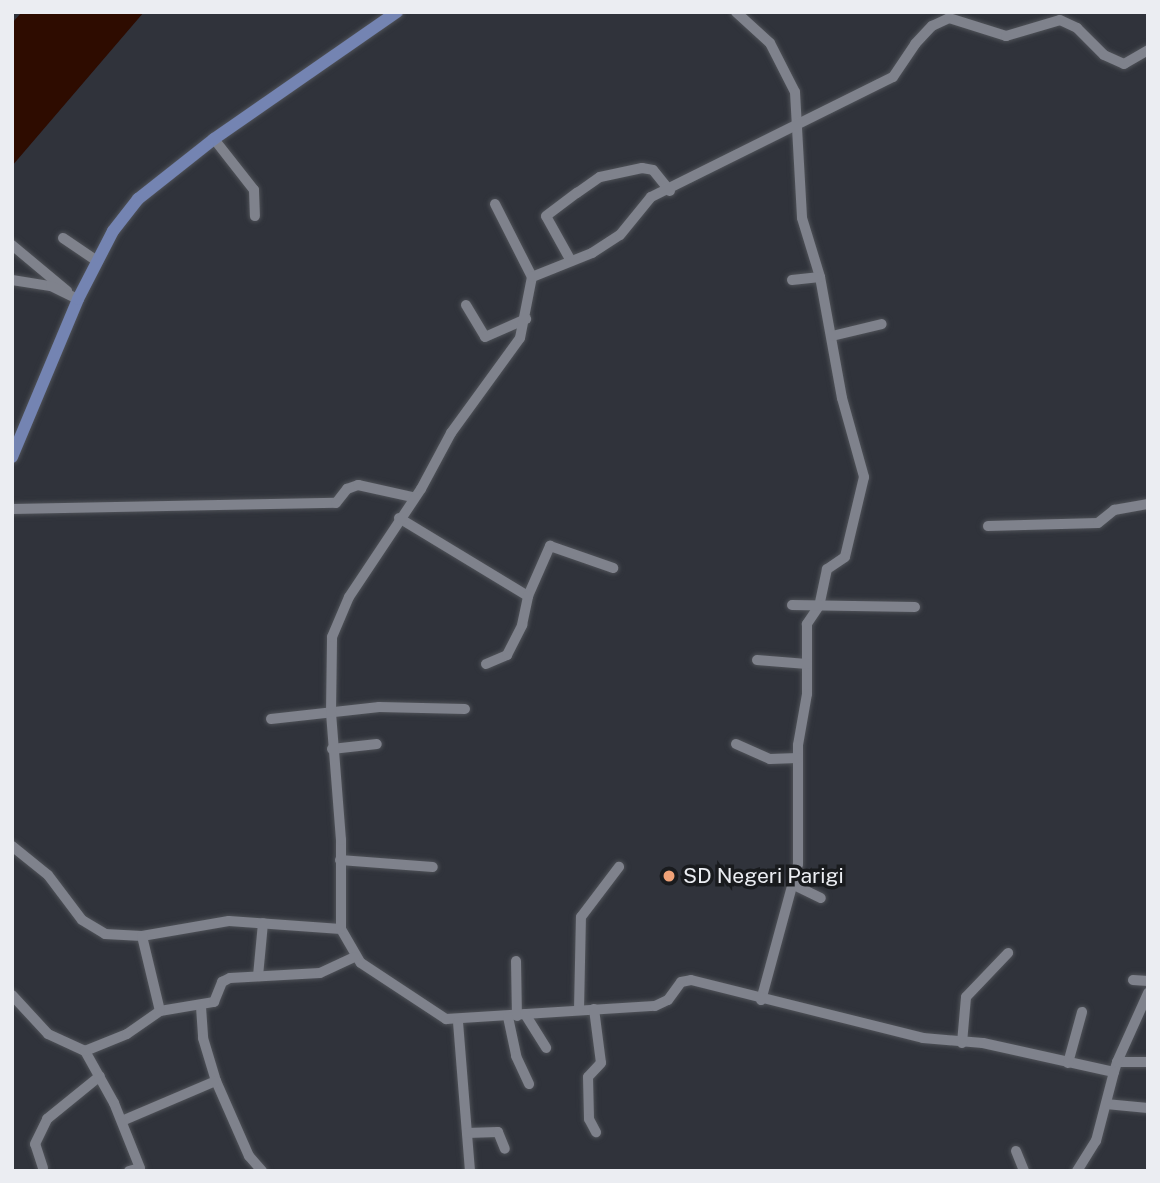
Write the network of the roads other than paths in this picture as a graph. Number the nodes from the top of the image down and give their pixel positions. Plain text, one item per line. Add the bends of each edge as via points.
1 (397, 12) edge
2 (736, 12) edge
3 (1148, 50) edge
4 (799, 121) junction
5 (214, 139) junction
6 (670, 191) junction
7 (495, 204) dead end
8 (255, 216) dead end
9 (63, 238) dead end
10 (12, 245) edge
11 (97, 261) junction
12 (571, 261) junction
13 (532, 277) junction
14 (820, 277) junction
15 (12, 280) edge
16 (792, 280) dead end
17 (66, 291) junction
18 (78, 299) junction
19 (466, 305) dead end
20 (526, 319) junction
21 (882, 324) dead end
22 (832, 336) junction
23 (12, 457) edge
24 (412, 496) junction
25 (1148, 504) edge
26 (12, 509) edge
27 (399, 519) junction
28 (988, 526) dead end
29 (614, 568) dead end
30 (528, 596) junction
31 (792, 605) dead end
32 (819, 606) junction
33 (915, 607) dead end
34 (757, 660) dead end
35 (486, 664) dead end
36 (807, 664) junction
37 (465, 709) dead end
38 (331, 712) junction
39 (271, 719) dead end
40 (377, 744) dead end
41 (736, 744) dead end
42 (332, 749) junction
43 (798, 758) junction
44 (12, 846) edge
45 (340, 860) junction
46 (433, 867) dead end
47 (619, 867) dead end
48 (792, 884) junction
49 (821, 898) dead end
50 (263, 923) junction
51 (341, 929) junction
52 (142, 936) junction
53 (1008, 953) dead end
54 (355, 957) junction
55 (516, 961) dead end
56 (258, 976) junction
57 (1133, 980) dead end
58 (1148, 981) edge
59 (1148, 993) edge
60 (12, 995) edge
61 (761, 1000) junction
62 (201, 1007) junction
63 (594, 1009) junction
64 (579, 1010) junction
65 (160, 1012) junction
66 (1082, 1012) dead end
67 (516, 1016) junction
68 (458, 1022) junction
69 (962, 1043) junction
70 (546, 1048) dead end
71 (85, 1051) junction
72 (1148, 1062) edge
73 (1068, 1063) junction
74 (1116, 1067) junction
75 (100, 1076) junction
76 (216, 1081) junction
77 (529, 1084) dead end
78 (1106, 1104) junction
79 (1148, 1108) edge
80 (122, 1121) junction
81 (596, 1132) dead end
82 (467, 1133) junction
83 (505, 1149) dead end
84 (1016, 1151) dead end
85 (43, 1168) dead end
86 (137, 1170) edge
87 (262, 1171) edge
88 (470, 1171) edge
89 (1024, 1171) edge
90 (1077, 1171) edge

1 - 5 main road
2 - 4 street via 763,34 792,81
3 - 4 street via 1124,64 1104,55 1077,27 1060,20 1006,36 949,19 932,26 893,77
4 - 6 street
4 - 14 street via 802,218
5 - 8 street via 254,190
5 - 11 main road via 138,199
6 - 12 street via 647,200 620,235
6 - 12 street via 653,170 642,168 600,177 577,193 545,216
7 - 13 street
9 - 11 street
10 - 17 street
11 - 18 main road
12 - 13 street
13 - 20 street
14 - 16 street
14 - 22 street
15 - 17 street
17 - 18 street
18 - 23 main road
19 - 20 street via 486,338
20 - 24 street via 520,338 485,382 421,489
21 - 22 street
22 - 32 street via 864,483 845,557 825,572
24 - 26 street via 358,485 347,489 336,503
24 - 27 street
25 - 28 street via 1114,510 1098,523
27 - 30 street
27 - 38 street via 349,597 332,637
29 - 30 street via 550,545
30 - 35 street via 522,625 507,655
31 - 32 street
32 - 33 street
32 - 36 street via 807,624
34 - 36 street
36 - 43 street
37 - 38 street via 385,706
38 - 39 street
38 - 42 street
40 - 42 street
41 - 43 street via 770,759
42 - 45 street
43 - 48 street via 798,858
44 - 52 street via 42,869 89,926 110,936
45 - 46 street
45 - 51 street
47 - 64 street via 581,917
48 - 49 street
48 - 61 street
50 - 51 street
50 - 52 street via 216,922
50 - 56 street
51 - 54 street
52 - 65 street
53 - 69 street via 967,997
54 - 56 street via 320,973
54 - 68 street via 438,1016
55 - 67 street
56 - 62 street via 225,979 214,1002
57 - 58 street
59 - 74 street
60 - 71 street via 48,1034
61 - 63 street via 691,980 681,982 668,1000 655,1006
61 - 69 street
62 - 65 street
62 - 76 street
63 - 64 street
63 - 81 street via 601,1063 589,1075 589,1119
64 - 67 street
65 - 71 street via 127,1034
66 - 73 street
67 - 68 street
67 - 70 street
67 - 77 street via 516,1056
68 - 82 street
69 - 73 street via 983,1043
71 - 75 street
72 - 74 street
73 - 74 street
74 - 78 street
75 - 80 street
75 - 85 street via 47,1119 35,1144
76 - 80 street
76 - 87 street via 249,1156
78 - 79 street
78 - 90 street via 1093,1150
80 - 86 street
82 - 83 street via 498,1132
82 - 88 street
84 - 89 street

